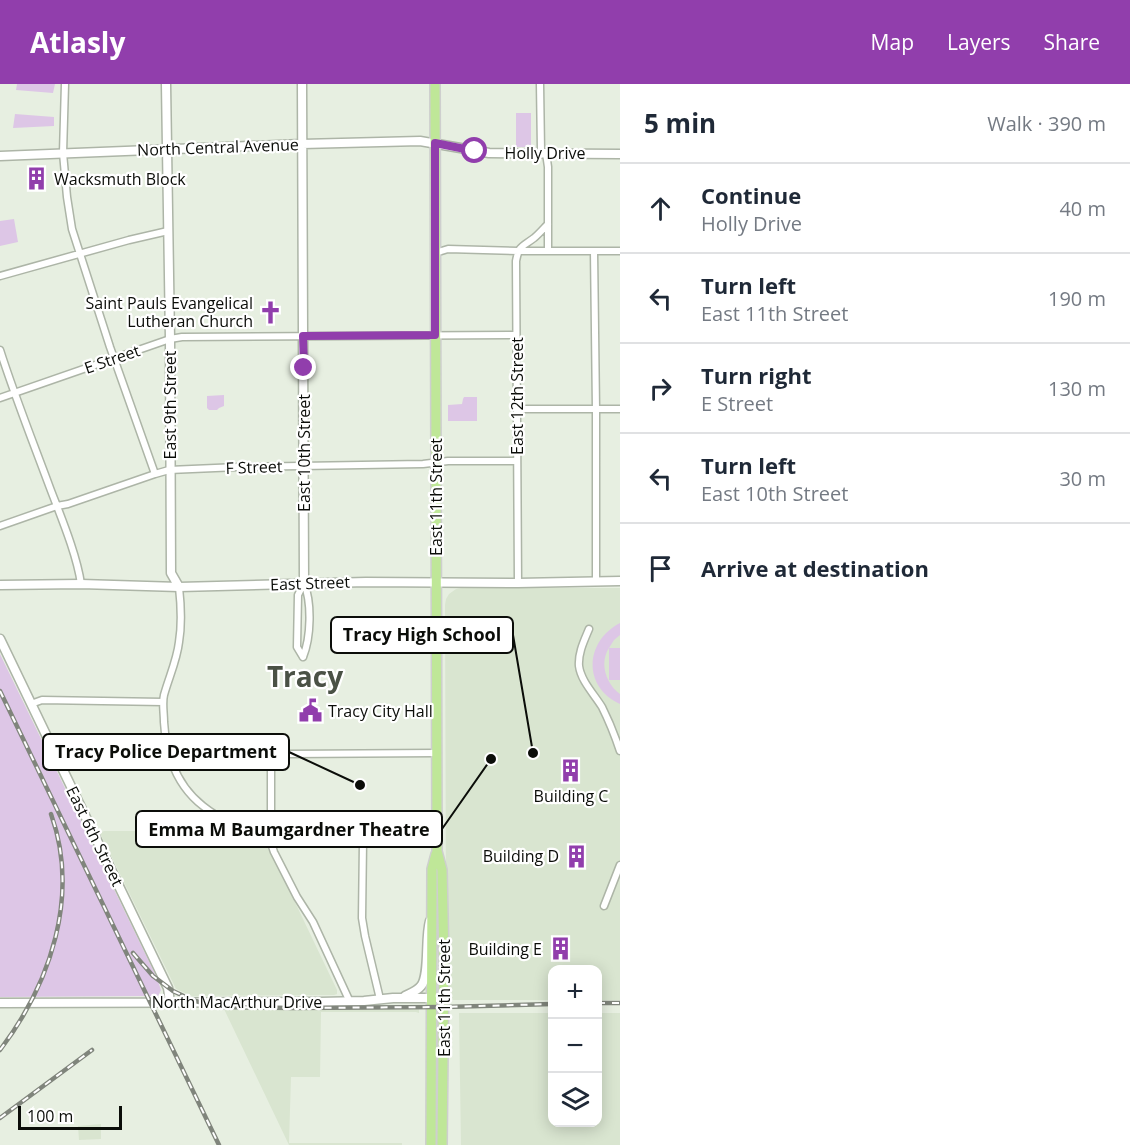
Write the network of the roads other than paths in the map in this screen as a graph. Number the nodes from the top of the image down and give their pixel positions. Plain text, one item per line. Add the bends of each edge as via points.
1 (64, 84) edge
2 (166, 84) edge
3 (302, 84) edge
4 (435, 84) edge
5 (540, 84) edge
6 (435, 143) junction
7 (302, 144) junction
8 (167, 150) junction
9 (63, 153) junction
10 (546, 153) junction
11 (620, 154) edge
12 (0, 156) edge
13 (549, 224) junction
14 (168, 231) junction
15 (518, 251) junction
16 (548, 251) junction
17 (594, 251) junction
18 (620, 251) edge
19 (435, 253) junction
20 (80, 254) junction
21 (0, 276) edge
22 (435, 335) junction
23 (516, 335) junction
24 (303, 336) junction
25 (170, 339) junction
26 (0, 350) edge
27 (114, 358) junction
28 (14, 394) junction
29 (0, 398) edge
30 (518, 409) junction
31 (596, 409) junction
32 (620, 409) edge
33 (517, 461) junction
34 (436, 463) junction
35 (304, 465) junction
36 (170, 470) junction
37 (155, 474) junction
38 (57, 506) junction
39 (0, 526) edge
40 (596, 581) junction
41 (620, 581) edge
42 (436, 582) junction
43 (304, 583) junction
44 (518, 583) junction
45 (81, 584) junction
46 (0, 585) edge
47 (179, 587) junction
48 (589, 630) dead end
49 (0, 639) edge
50 (163, 702) junction
51 (32, 704) junction
52 (620, 751) edge
53 (437, 753) junction
54 (270, 829) junction
55 (363, 842) dead end
56 (437, 852) junction
57 (620, 865) edge
58 (604, 906) dead end
59 (433, 911) junction
60 (401, 998) junction
61 (432, 998) junction
62 (444, 998) junction
63 (380, 999) junction
64 (170, 1002) junction
65 (350, 1002) junction
66 (0, 1003) edge
67 (432, 1145) edge
68 (442, 1145) edge

1 - 9 street
2 - 8 street, East 9th Street
3 - 7 street, East 10th Street
4 - 6 main road, East 11th Street
5 - 10 street via 541,150
6 - 7 street, North Central Avenue
6 - 10 street, Holly Drive via 489,153
6 - 19 main road, East 11th Street
7 - 8 street, North Central Avenue
7 - 24 street, East 10th Street
8 - 9 street, North Central Avenue
8 - 14 street, East 9th Street
9 - 12 street, North Central Avenue
9 - 20 street
10 - 11 street, Holly Drive
10 - 13 street
13 - 15 street
13 - 16 street
14 - 20 street
14 - 25 street, East 9th Street
15 - 16 street
15 - 19 street via 448,249
15 - 23 street, East 12th Street
16 - 17 street
17 - 18 street
17 - 31 street
19 - 22 main road, East 11th Street
20 - 21 street
20 - 27 street
22 - 23 street, E Street
22 - 24 street, E Street
22 - 34 main road, East 11th Street
23 - 30 street, East 12th Street
24 - 25 street, E Street
24 - 35 street, East 10th Street
25 - 27 street, E Street
25 - 36 street, East 9th Street
26 - 28 street
27 - 28 street, E Street
27 - 37 street
28 - 29 street, E Street
28 - 38 street
30 - 31 street
30 - 33 street, East 12th Street
31 - 32 street
31 - 40 street
33 - 34 street, F Street
33 - 44 street, East 12th Street
34 - 35 street, F Street
34 - 42 main road, East 11th Street
35 - 36 street, F Street
35 - 43 street, East 10th Street
36 - 37 street, F Street
36 - 47 street, East 9th Street via 171,573
37 - 38 street, F Street
38 - 39 street, F Street
38 - 45 street
40 - 41 street, East Street
40 - 44 street, East Street
42 - 43 street, East Street
42 - 44 street, East Street
42 - 53 main road, East 11th Street
43 - 43 street, East 10th Street via 298,595 297,637 303,657 309,620
43 - 47 street, East Street
45 - 46 street, East Street
45 - 47 street, East Street
47 - 50 street via 180,642
48 - 52 street via 580,652 581,672 607,717
49 - 51 street, East 6th Street
50 - 51 street via 42,700
50 - 54 street via 168,755 183,786 216,817 236,826
51 - 64 street, East 6th Street via 164,978
53 - 54 street via 280,756 271,768
53 - 56 main road, East 11th Street
54 - 65 street via 274,852 313,922
55 - 63 street via 362,918
56 - 59 main road, East 11th Street via 432,869
56 - 62 main road, East 11th Street via 442,870
57 - 58 street
59 - 60 street via 427,930 425,978 421,987
59 - 61 main road, East 11th Street
60 - 61 street, North MacArthur Drive
60 - 63 street, North MacArthur Drive
61 - 62 street, North MacArthur Drive
61 - 67 main road, East 11th Street
62 - 68 main road, East 11th Street
63 - 65 street, North MacArthur Drive
64 - 65 street, North MacArthur Drive
64 - 66 street, North MacArthur Drive

